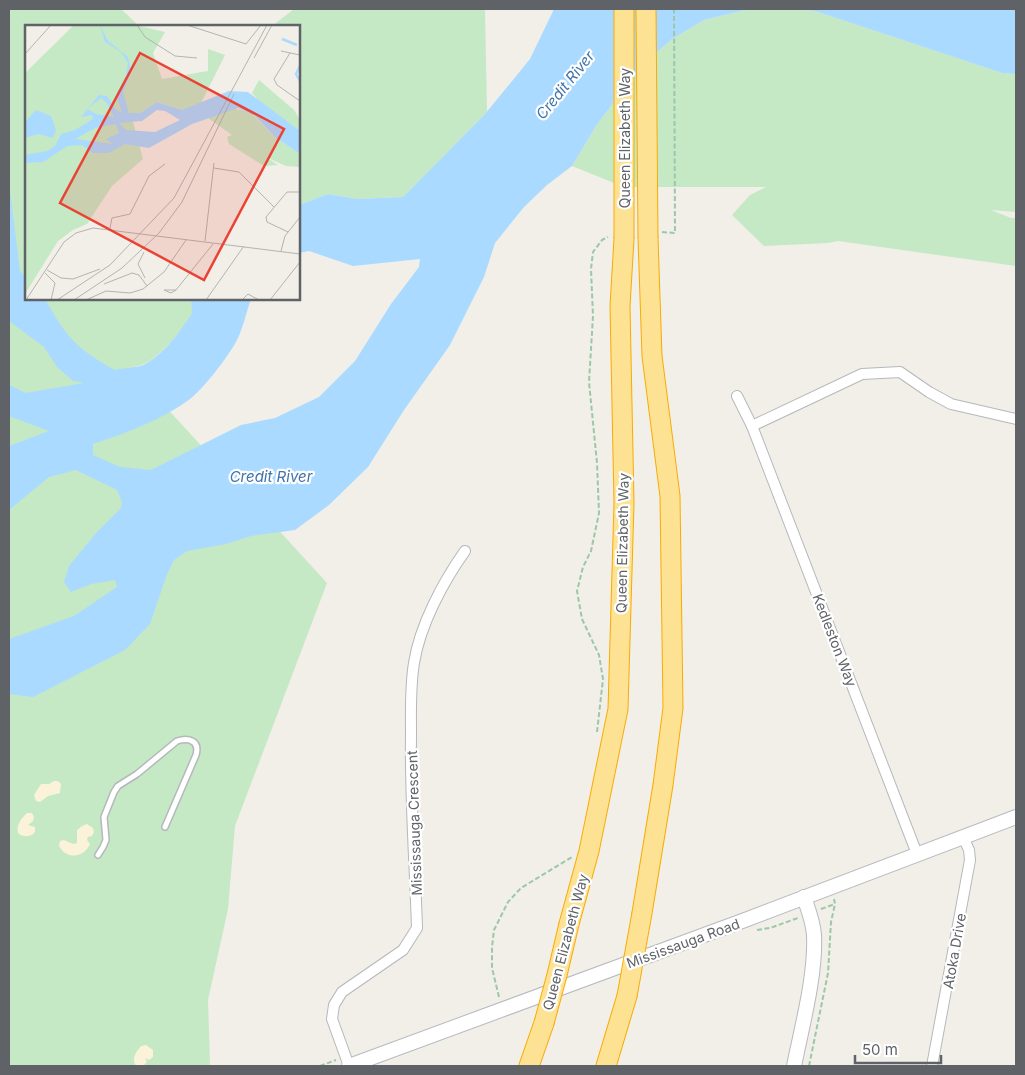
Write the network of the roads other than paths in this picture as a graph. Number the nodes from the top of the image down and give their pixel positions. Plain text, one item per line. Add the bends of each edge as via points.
1 (624, 9) edge
2 (646, 9) edge
3 (737, 396) dead end
4 (1016, 419) edge
5 (752, 426) junction
6 (465, 550) dead end
7 (1016, 818) edge
8 (165, 827) dead end
9 (963, 837) junction
10 (917, 854) junction
11 (98, 855) dead end
12 (804, 897) junction
13 (609, 1062) edge
14 (349, 1066) edge
15 (529, 1066) edge
16 (794, 1066) edge
17 (932, 1066) edge

1 - 15 highway, Queen Elizabeth Way, bridge via 619,237 624,503 618,709 589,851 544,1023
2 - 13 highway, Queen Elizabeth Way, bridge via 652,356 670,496 673,708 664,785 627,996
3 - 5 street, Kedleston Way
4 - 5 street via 951,404 900,372 862,374
5 - 10 street, Kedleston Way
6 - 14 street, Mississauga Crescent via 425,625 414,663 411,764 418,928 403,950 342,992 334,1005 332,1019
7 - 9 main road, Mississauga Road
8 - 11 lane via 198,749 192,740 178,741 118,786 104,817 106,840
9 - 10 main road, Mississauga Road
9 - 17 street, Atoka Drive via 970,860
10 - 12 main road, Mississauga Road
12 - 14 main road, Mississauga Road
12 - 16 main road via 811,918 814,949

